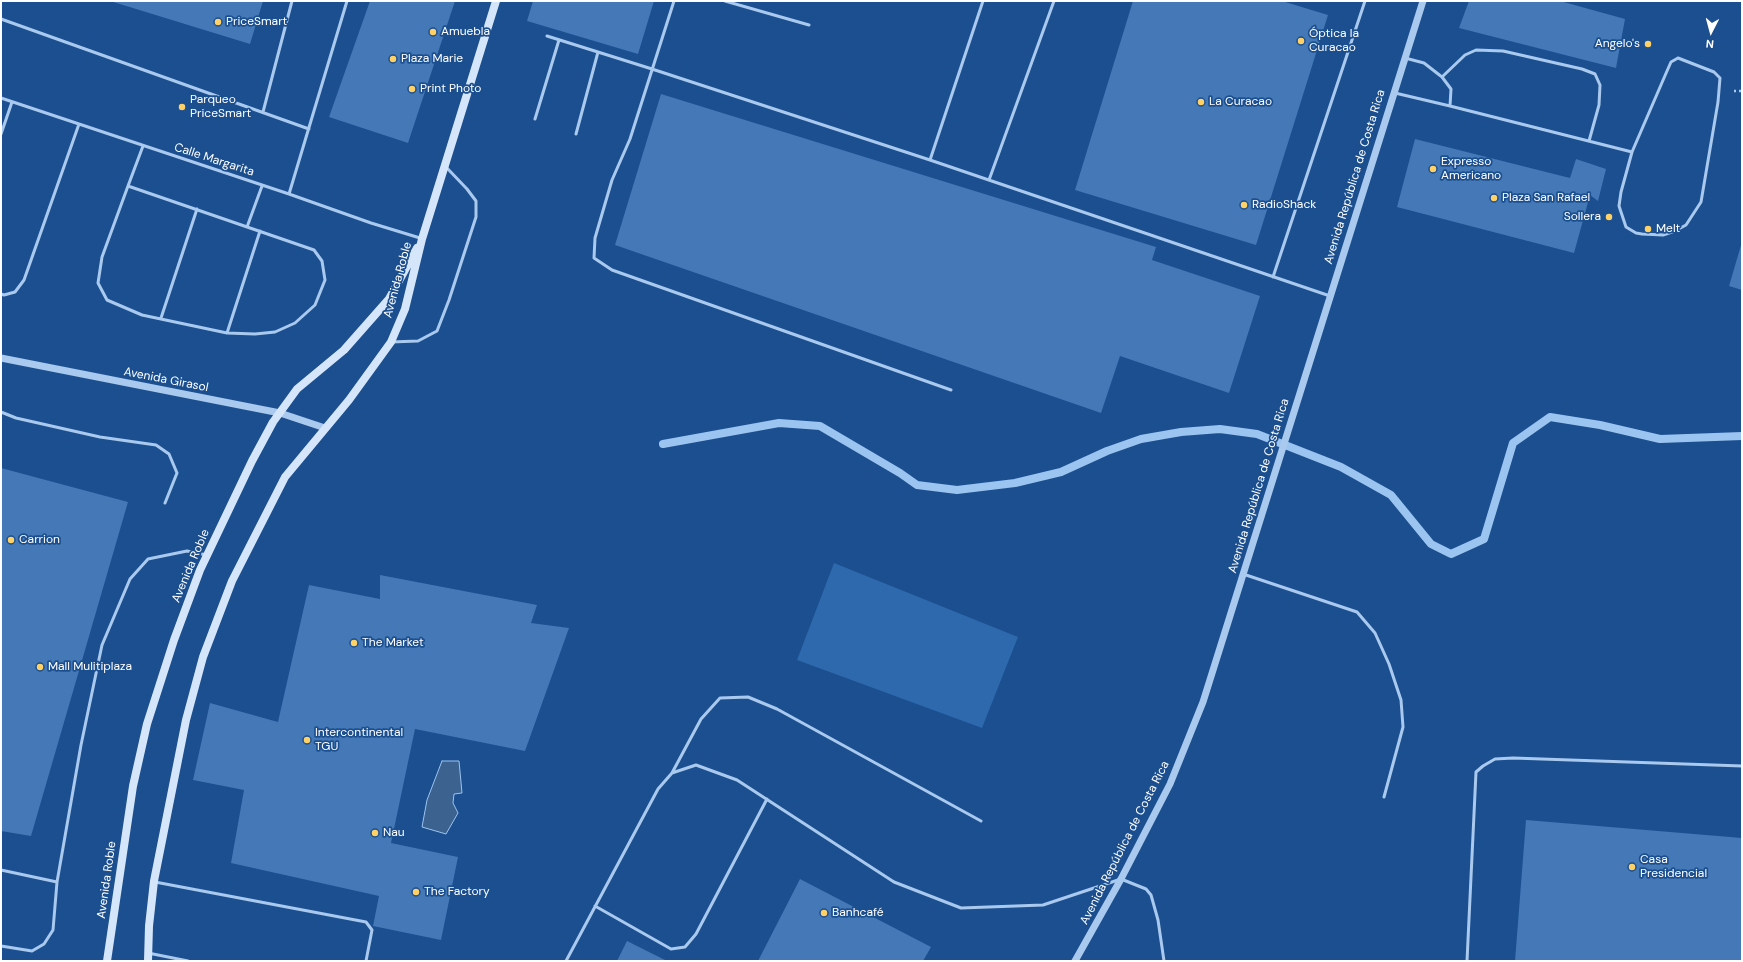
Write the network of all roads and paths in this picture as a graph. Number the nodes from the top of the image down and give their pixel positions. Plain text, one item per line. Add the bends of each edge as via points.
1 (292, 1) edge
2 (347, 1) edge
3 (496, 1) edge
4 (674, 1) edge
5 (725, 1) edge
6 (983, 1) edge
7 (1054, 1) edge
8 (1365, 1) edge
9 (1422, 1) edge
10 (1, 18) edge
11 (809, 25) dead end
12 (547, 36) dead end
13 (559, 40) junction
14 (598, 52) junction
15 (1404, 58) junction
16 (652, 69) junction
17 (1442, 77) junction
18 (1393, 93) junction
19 (1, 98) edge
20 (12, 102) junction
21 (1450, 106) junction
22 (263, 112) junction
23 (535, 118) dead end
24 (79, 124) junction
25 (308, 129) junction
26 (1, 134) edge
27 (576, 134) dead end
28 (1589, 142) junction
29 (143, 146) junction
30 (1632, 152) junction
31 (930, 160) junction
32 (445, 165) junction
33 (988, 180) junction
34 (128, 186) junction
35 (262, 186) junction
36 (289, 194) junction
37 (197, 209) junction
38 (246, 227) junction
39 (260, 231) junction
40 (422, 239) junction
41 (1273, 277) junction
42 (1, 294) edge
43 (1330, 296) junction
44 (161, 318) junction
45 (227, 333) junction
46 (391, 342) junction
47 (1, 358) edge
48 (951, 390) dead end
49 (1, 412) edge
50 (280, 413) junction
51 (325, 428) junction
52 (165, 503) dead end
53 (207, 555) junction
54 (1243, 574) junction
55 (1742, 766) edge
56 (672, 773) junction
57 (1384, 796) dead end
58 (767, 799) junction
59 (981, 821) dead end
60 (1, 870) edge
61 (1121, 878) junction
62 (57, 882) junction
63 (154, 882) junction
64 (595, 906) junction
65 (1, 946) edge
66 (148, 957) edge
67 (107, 961) edge
68 (188, 961) edge
69 (366, 961) edge
70 (566, 961) edge
71 (1075, 961) edge
72 (1164, 961) edge
73 (1467, 961) edge

1 - 22 lane
2 - 25 lane
3 - 32 main road, Avenida Roble
4 - 16 lane
5 - 11 lane
6 - 31 lane
7 - 33 lane
8 - 41 lane
9 - 15 street, Avenida República de Costa Rica
10 - 22 lane
12 - 13 lane
13 - 14 lane
13 - 23 lane
14 - 16 lane
14 - 27 lane
15 - 17 lane via 1424,63
15 - 18 street, Avenida República de Costa Rica
16 - 31 lane
16 - 48 lane via 630,139 612,180 595,238 594,258 612,270
17 - 21 lane via 1451,89
17 - 28 lane via 1465,55 1476,50 1503,51 1595,74 1600,85 1599,105
18 - 21 lane
18 - 43 street, Avenida República de Costa Rica
19 - 20 lane, Calle Margarita
20 - 24 lane, Calle Margarita
20 - 26 lane
21 - 28 lane
22 - 25 lane
24 - 29 lane, Calle Margarita
24 - 42 lane via 24,280 15,292
25 - 36 lane
28 - 30 lane
29 - 34 lane
29 - 35 lane, Calle Margarita
30 - 30 lane via 1619,206 1626,227 1636,233 1663,235 1686,225 1701,202 1720,90 1718,75 1682,59 1678,58 1671,62
31 - 33 lane
32 - 40 main road, Avenida Roble
32 - 46 lane via 476,201 476,217 437,331 418,341
33 - 41 lane
34 - 37 lane
34 - 44 lane via 102,257 98,283 107,300 142,315
35 - 36 lane, Calle Margarita
35 - 38 lane
36 - 40 lane, Calle Margarita via 371,224
37 - 38 lane
37 - 44 lane
38 - 39 lane
39 - 45 lane
39 - 45 lane via 314,250 322,261 325,280 315,305 295,323 275,332
40 - 46 main road, Avenida Roble via 405,309
40 - 50 main road, Avenida Roble via 389,299 344,350 297,389
41 - 43 lane
43 - 54 street, Avenida República de Costa Rica
44 - 45 lane
46 - 51 main road, Avenida Roble
47 - 50 street, Avenida Girasol
49 - 52 lane via 16,418 100,437 156,445 169,454 177,473
50 - 51 street, Avenida Girasol
50 - 53 main road, Avenida Roble via 252,461
51 - 63 main road, Avenida Roble via 285,478 232,581 203,657 186,720
53 - 62 lane via 187,551 148,559 130,579 102,646 81,745
53 - 67 main road, Avenida Roble via 174,640 147,724 133,786
54 - 57 lane via 1357,612 1374,633 1389,664 1401,700 1403,727
54 - 61 street, Avenida República de Costa Rica via 1203,702 1170,784
55 - 73 lane via 1513,758 1495,759 1483,766 1476,772
56 - 58 lane via 696,765 737,780
56 - 59 lane via 701,719 720,698 748,697 777,708
56 - 64 lane via 658,789
58 - 61 lane via 894,882 961,908 1043,905
58 - 64 lane via 696,934 685,947 671,949
60 - 62 lane
61 - 71 street, Avenida República de Costa Rica
61 - 72 lane via 1146,889 1151,895 1158,920
62 - 65 lane via 53,930 44,944 32,951
63 - 66 main road, Avenida Roble
63 - 69 lane via 366,922 372,930
64 - 70 lane
66 - 68 lane

